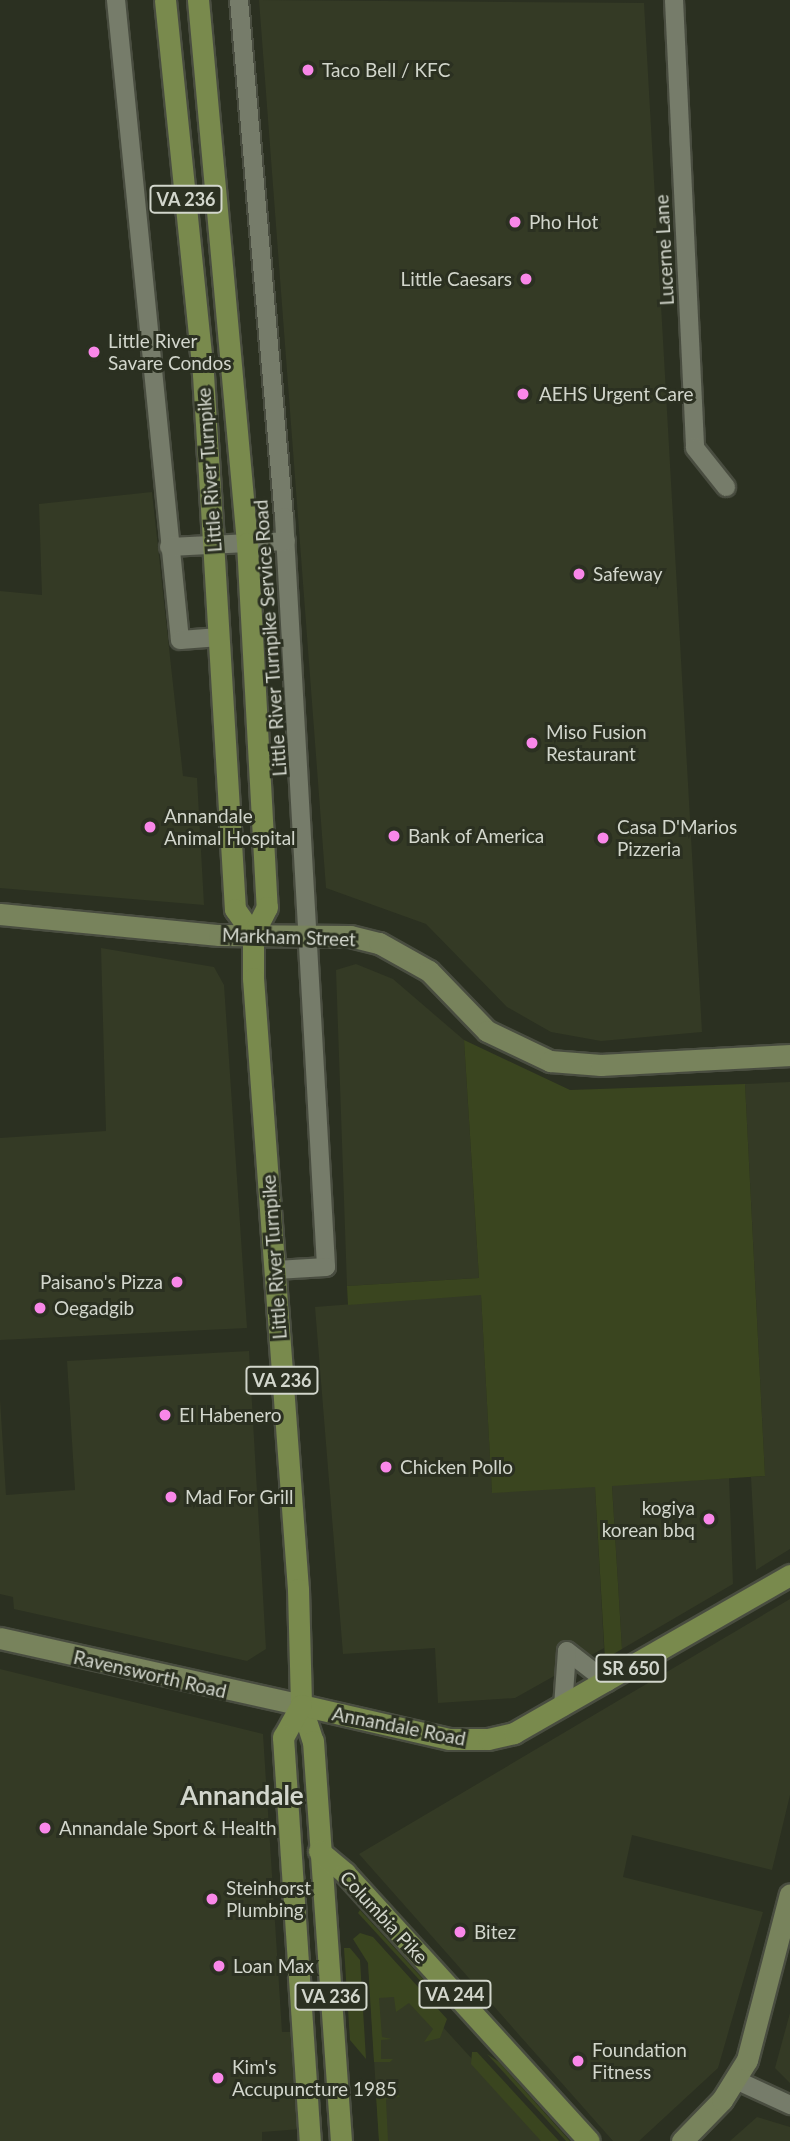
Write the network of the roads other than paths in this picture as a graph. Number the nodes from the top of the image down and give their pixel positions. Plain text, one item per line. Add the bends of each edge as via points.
1 (116, 0) edge
2 (165, 0) edge
3 (198, 0) edge
4 (239, 0) edge
5 (674, 0) edge
6 (726, 487) dead end
7 (285, 541) junction
8 (247, 543) junction
9 (215, 545) junction
10 (170, 547) junction
11 (220, 638) junction
12 (0, 914) edge
13 (253, 935) junction
14 (309, 935) junction
15 (790, 1055) edge
16 (276, 1270) junction
17 (790, 1575) edge
18 (0, 1639) edge
19 (607, 1682) junction
20 (301, 1706) junction
21 (563, 1707) junction
22 (319, 1851) junction
23 (790, 1894) edge
24 (736, 2080) junction
25 (790, 2105) edge
26 (310, 2141) edge
27 (341, 2141) edge
28 (589, 2141) edge
29 (682, 2141) edge

1 - 10 street
2 - 9 main road, Little River Turnpike / VA 236
3 - 8 main road, Little River Turnpike / VA 236
4 - 7 street, Little River Turnpike Service Road
5 - 6 street, Lucerne Lane via 695,448
7 - 8 street
7 - 14 street, Little River Turnpike Service Road
8 - 9 street
8 - 13 main road, Little River Turnpike / VA 236 via 267,906
9 - 10 street
9 - 11 main road, Little River Turnpike / VA 236
10 - 11 street via 180,640
11 - 13 main road, Little River Turnpike / VA 236 via 235,909
12 - 13 street, Markham Street
13 - 14 street, Markham Street
13 - 16 main road, Little River Turnpike / VA 236
14 - 15 street, Markham Street via 350,936 406,956 429,971 487,1031 550,1061 601,1065
14 - 16 street, Little River Turnpike Service Road via 326,1267
16 - 20 main road, Little River Turnpike / VA 236
17 - 19 main road, Annandale Road / SR 650
18 - 20 street, Ravensworth Road
19 - 21 main road, Annandale Road / SR 650
19 - 21 street via 567,1651
20 - 21 main road, Annandale Road / SR 650 via 468,1741 514,1733
20 - 22 main road, Little River Turnpike / VA 236 via 313,1741
20 - 26 main road, VA 236 via 282,1737
22 - 27 main road, Little River Turnpike / VA 236
22 - 28 main road, Columbia Pike / VA 244 via 345,1873
23 - 24 street via 757,2031
24 - 25 street
24 - 29 street

